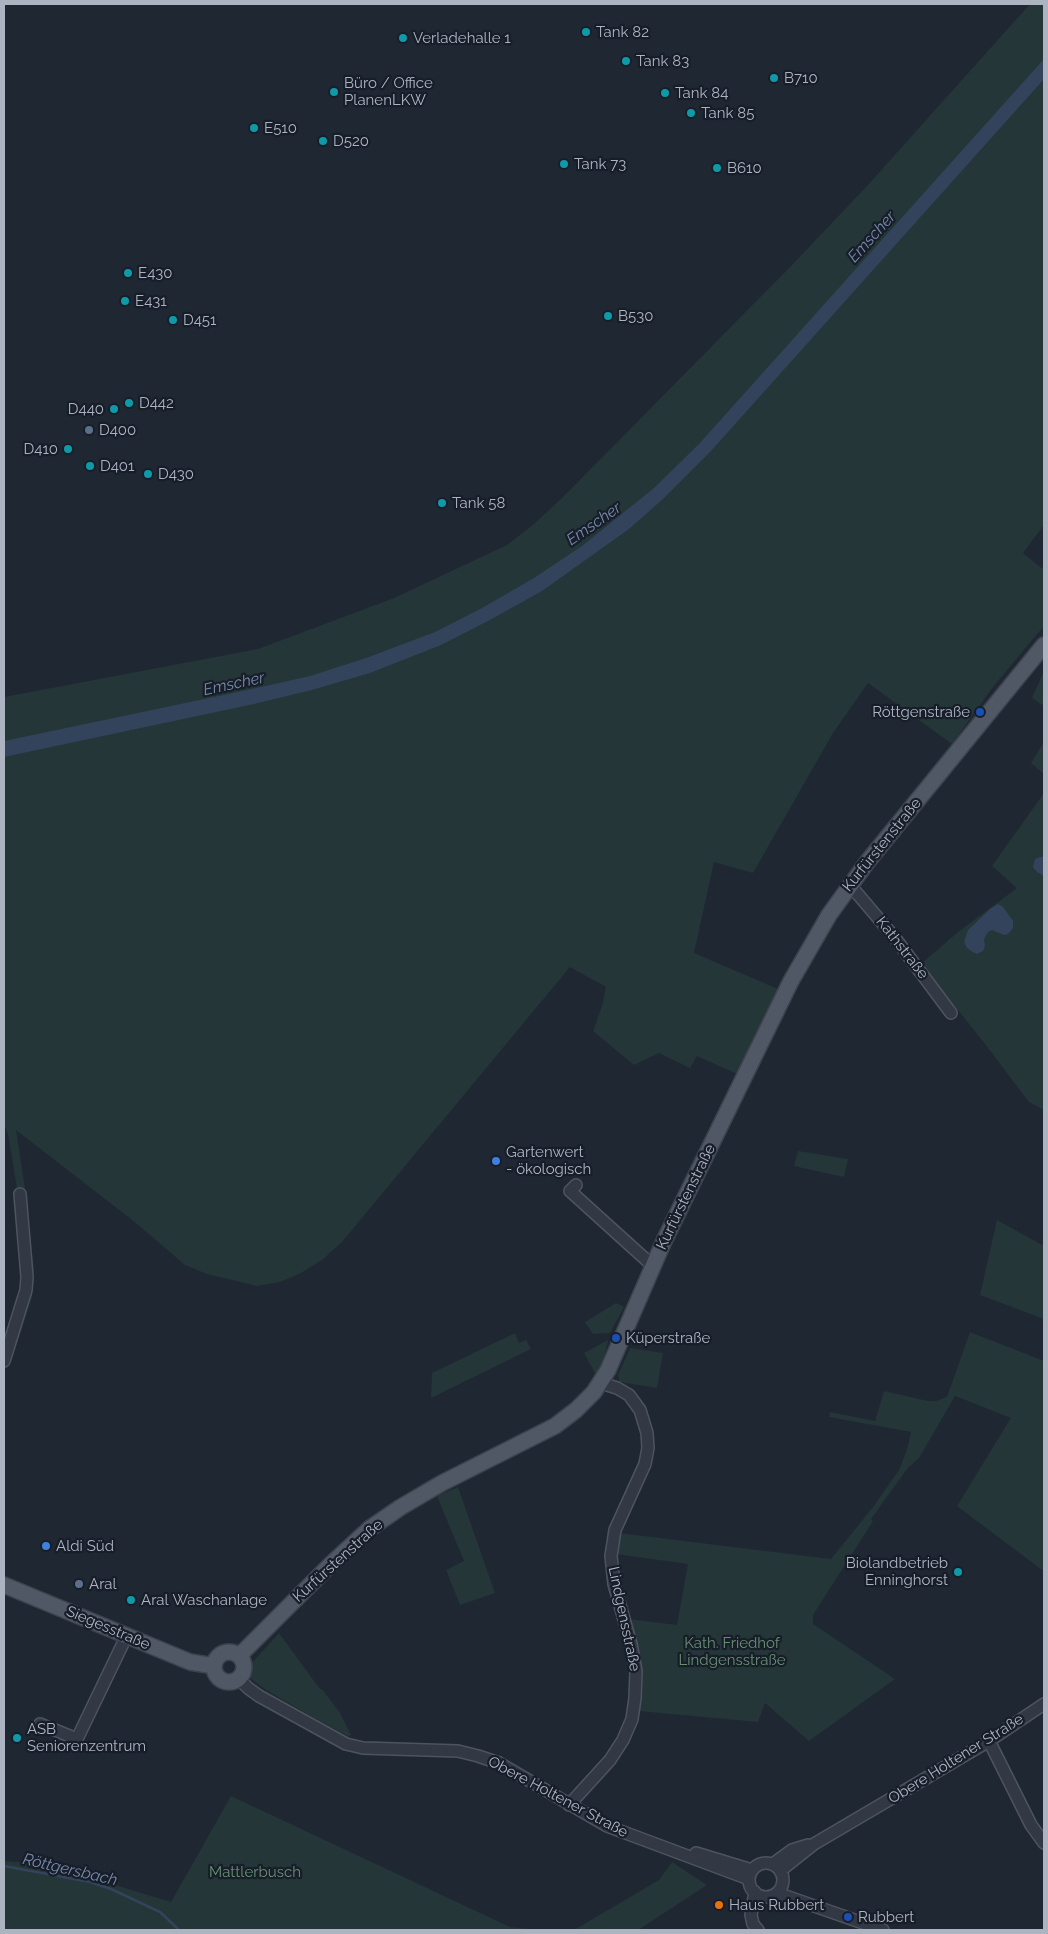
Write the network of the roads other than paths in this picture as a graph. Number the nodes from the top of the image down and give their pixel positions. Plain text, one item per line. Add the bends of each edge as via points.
1 (1044, 645) edge
2 (850, 885) junction
3 (951, 1013) dead end
4 (576, 1185) dead end
5 (20, 1194) dead end
6 (652, 1266) junction
7 (4, 1361) edge
8 (600, 1383) junction
9 (4, 1585) edge
10 (127, 1635) junction
11 (239, 1656) junction
12 (214, 1666) junction
13 (238, 1678) junction
14 (1044, 1704) edge
15 (40, 1724) dead end
16 (989, 1741) junction
17 (570, 1805) junction
18 (1044, 1843) edge
19 (777, 1868) junction
20 (750, 1875) junction
21 (779, 1889) junction
22 (760, 1894) junction
23 (759, 1930) edge
24 (883, 1930) edge

1 - 2 main road, Kurfürstenstraße
2 - 3 street, Kathstraße via 900,943
2 - 6 main road, Kurfürstenstraße via 797,969
4 - 6 street via 570,1191
5 - 7 street via 26,1290
6 - 8 main road, Kurfürstenstraße
8 - 11 main road, Kurfürstenstraße via 576,1410 555,1426 442,1483 369,1529
8 - 17 street, Lindgensstraße via 629,1395 644,1418 648,1433 644,1464 615,1530 611,1556 614,1584 636,1671 635,1698 632,1719 623,1740 610,1760
9 - 10 main road, Siegesstraße
10 - 12 main road, Siegesstraße via 190,1662
10 - 15 street via 77,1739
11 - 12 main road via 223,1653
11 - 13 main road via 244,1668
12 - 13 main road via 216,1675 222,1680 232,1682
13 - 17 street, Obere Holtener Straße via 259,1696 346,1744 384,1750 458,1751 478,1756 499,1763
14 - 16 street, Obere Holtener Straße
16 - 18 street via 1031,1825
16 - 19 street, Obere Holtener Straße
17 - 20 street, Obere Holtener Straße via 607,1826
19 - 20 street via 760,1863
19 - 21 street via 783,1881
20 - 22 street via 750,1885
21 - 22 street via 771,1896
21 - 24 street via 788,1898
22 - 23 street via 751,1915

